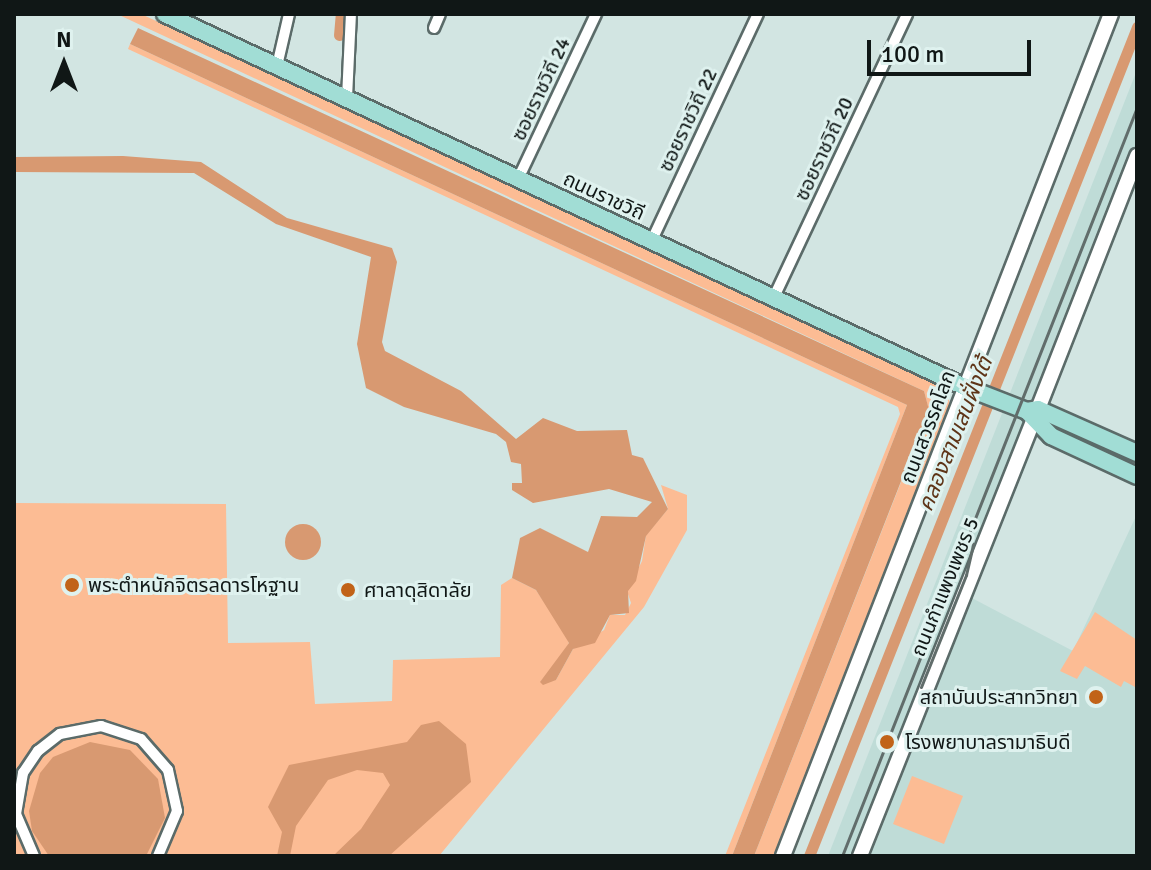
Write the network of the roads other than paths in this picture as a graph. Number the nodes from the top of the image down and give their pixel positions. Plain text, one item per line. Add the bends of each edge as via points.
1 (165, 14) edge
2 (289, 14) edge
3 (351, 14) edge
4 (440, 14) edge
5 (596, 14) edge
6 (758, 14) edge
7 (1111, 14) edge
8 (906, 15) edge
9 (434, 28) dead end
10 (277, 66) junction
11 (347, 98) junction
12 (1137, 156) edge
13 (518, 179) junction
14 (652, 240) junction
15 (774, 297) junction
16 (970, 388) junction
17 (1035, 418) junction
18 (1137, 453) edge
19 (1137, 465) edge
20 (1137, 476) edge
21 (17, 779) edge
22 (34, 856) edge
23 (158, 856) edge
24 (783, 856) edge
25 (860, 856) edge

1 - 10 main road, ถนนราชวิถี
2 - 10 street
3 - 11 street
4 - 9 street
5 - 13 street, ซอยราชวิถี 24
6 - 14 street, ซอยราชวิถี 22
7 - 16 street, ถนนสวรรคโลก
8 - 15 street, ซอยราชวิถี 20
10 - 11 main road, ถนนราชวิถี
11 - 13 main road, ถนนราชวิถี
12 - 17 street, ถนนกำแพงเพชร 5
13 - 14 main road, ถนนราชวิถี
14 - 15 main road, ถนนราชวิถี
15 - 16 main road, ถนนราชวิถี
16 - 17 main road, ถนนราชวิถี
16 - 24 street, ถนนสวรรคโลก
17 - 18 main road, ถนนราชวิถี
17 - 19 main road
17 - 20 main road, ถนนราชวิถี
17 - 25 street, ถนนกำแพงเพชร 5
21 - 22 street via 16,814
21 - 23 street via 38,751 73,729 115,728 141,739 161,758 176,797 175,825

